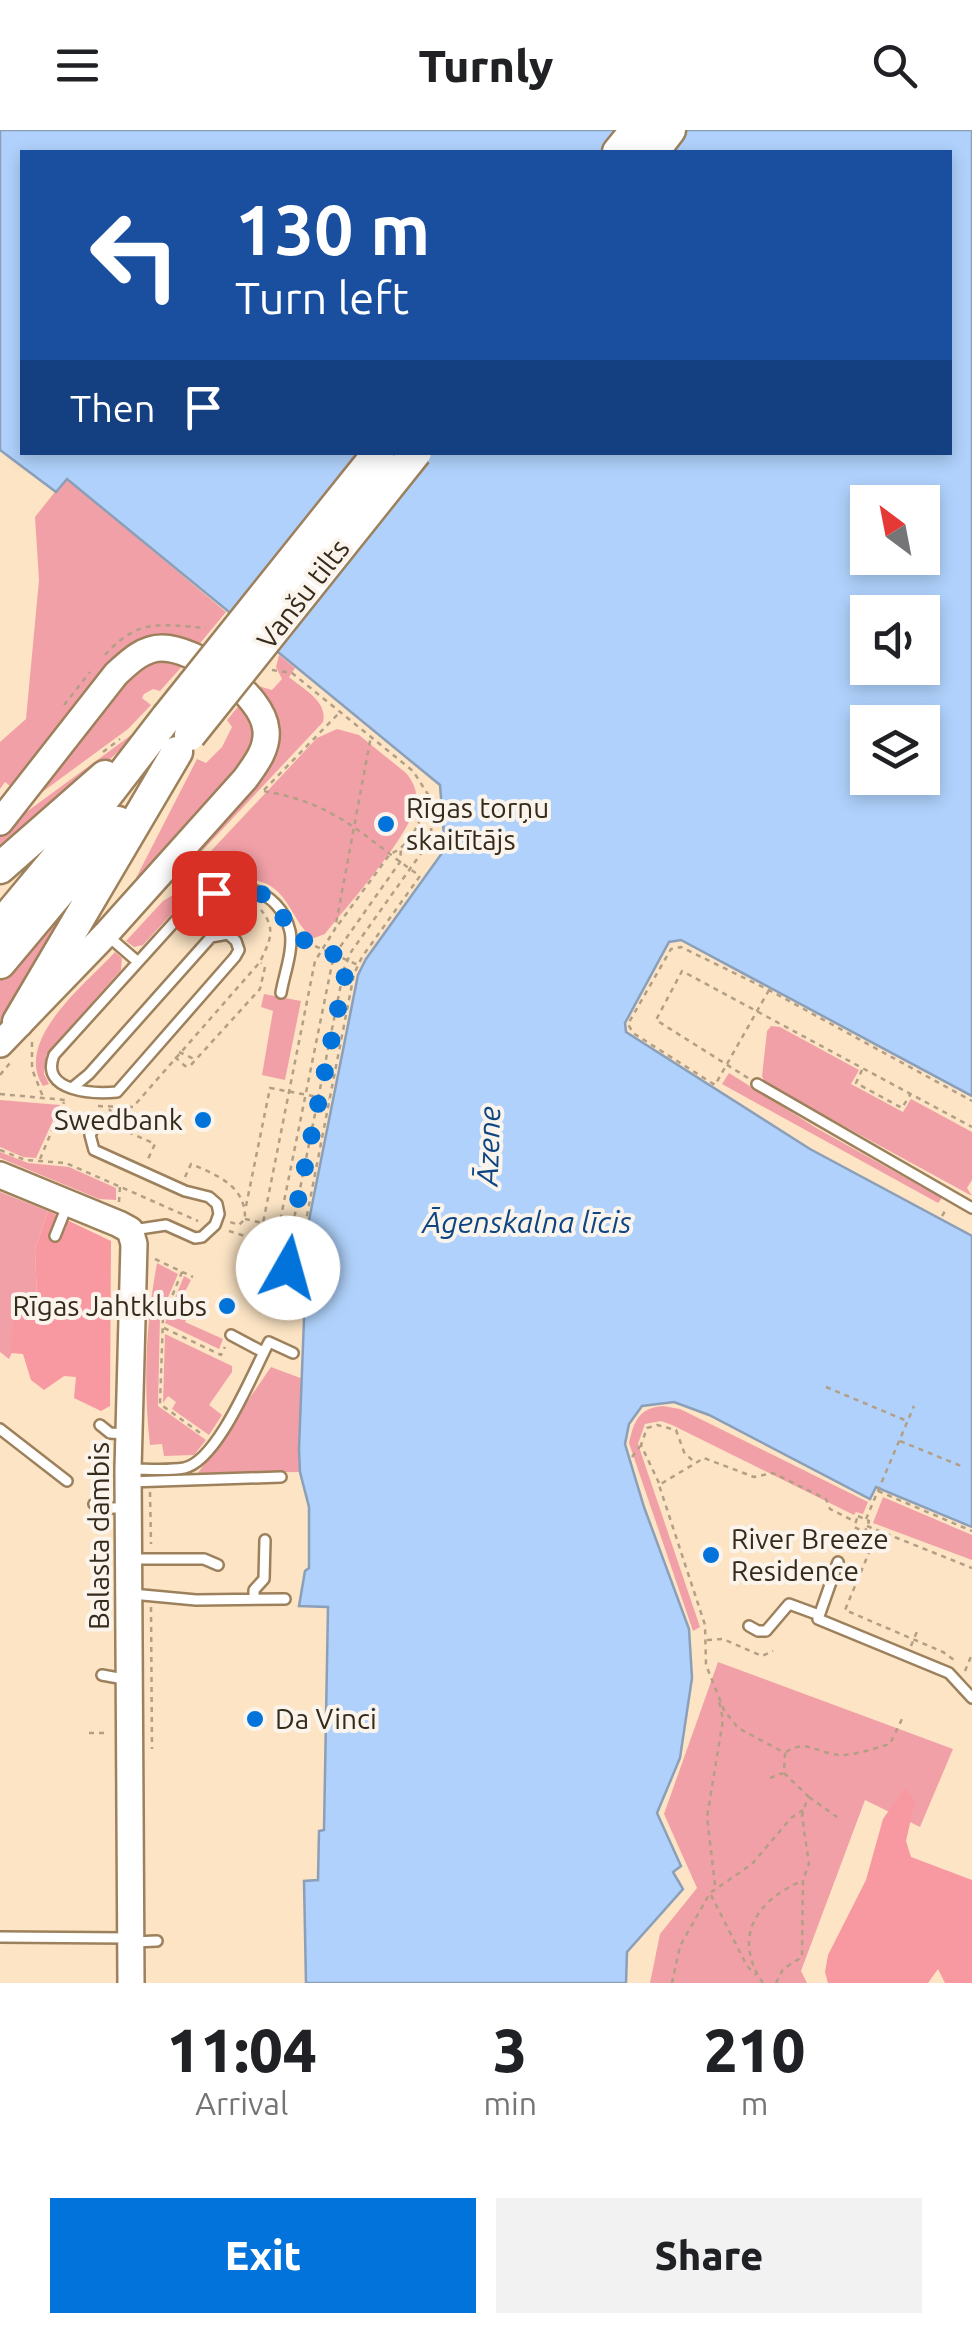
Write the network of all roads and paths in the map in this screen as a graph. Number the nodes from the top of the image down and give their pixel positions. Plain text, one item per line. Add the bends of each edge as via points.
1 (636, 130) edge
2 (670, 130) edge
3 (620, 150) edge
4 (655, 150) edge
5 (377, 455) edge
6 (413, 455) edge
7 (266, 670) dead end
8 (172, 734) junction
9 (371, 736) junction
10 (122, 738) dead end
11 (90, 761) dead end
12 (263, 791) dead end
13 (430, 796) junction
14 (0, 822) edge
15 (353, 824) junction
16 (411, 834) junction
17 (401, 849) junction
18 (440, 850) dead end
19 (432, 851) junction
20 (422, 852) junction
21 (390, 854) junction
22 (195, 862) dead end
23 (400, 862) junction
24 (0, 868) edge
25 (410, 869) junction
26 (219, 885) junction
27 (207, 890) junction
28 (215, 916) dead end
29 (0, 926) edge
30 (335, 929) junction
31 (106, 934) junction
32 (291, 934) junction
33 (321, 949) junction
34 (336, 956) junction
35 (348, 961) junction
36 (138, 962) junction
37 (260, 962) junction
38 (0, 964) edge
39 (358, 966) junction
40 (769, 990) junction
41 (281, 993) dead end
42 (755, 1010) junction
43 (17, 1034) edge
44 (178, 1052) junction
45 (174, 1057) junction
46 (195, 1060) junction
47 (728, 1065) junction
48 (864, 1068) junction
49 (757, 1084) joint
50 (72, 1088) junction
51 (289, 1091) junction
52 (0, 1094) edge
53 (306, 1094) junction
54 (910, 1094) junction
55 (318, 1097) junction
56 (43, 1098) junction
57 (330, 1099) junction
58 (972, 1102) edge
59 (96, 1106) dead end
60 (109, 1109) junction
61 (96, 1122) dead end
62 (972, 1127) edge
63 (0, 1150) edge
64 (149, 1157) dead end
65 (40, 1160) junction
66 (0, 1175) edge
67 (68, 1204) junction
68 (246, 1208) dead end
69 (972, 1208) edge
70 (174, 1211) dead end
71 (246, 1219) dead end
72 (262, 1223) junction
73 (279, 1226) junction
74 (292, 1229) junction
75 (130, 1230) junction
76 (304, 1231) junction
77 (56, 1236) dead end
78 (157, 1260) dead end
79 (182, 1272) junction
80 (192, 1277) dead end
81 (274, 1279) dead end
82 (298, 1294) dead end
83 (286, 1296) dead end
84 (162, 1327) junction
85 (231, 1335) joint
86 (263, 1352) junction
87 (293, 1353) dead end
88 (826, 1387) dead end
89 (914, 1406) dead end
90 (908, 1421) junction
91 (100, 1425) dead end
92 (0, 1430) edge
93 (128, 1434) junction
94 (899, 1441) junction
95 (214, 1442) junction
96 (641, 1445) junction
97 (632, 1456) dead end
98 (694, 1461) junction
99 (961, 1466) dead end
100 (281, 1477) dead end
101 (67, 1481) dead end
102 (660, 1485) junction
103 (128, 1486) junction
104 (878, 1491) junction
105 (94, 1504) dead end
106 (866, 1519) junction
107 (856, 1522) junction
108 (867, 1526) junction
109 (878, 1531) junction
110 (972, 1531) edge
111 (264, 1540) dead end
112 (129, 1559) junction
113 (838, 1562) dead end
114 (218, 1565) dead end
115 (972, 1568) edge
116 (129, 1594) junction
117 (254, 1599) junction
118 (285, 1599) dead end
119 (819, 1615) junction
120 (749, 1626) dead end
121 (918, 1629) dead end
122 (914, 1639) junction
123 (705, 1640) junction
124 (772, 1651) dead end
125 (972, 1654) edge
126 (906, 1656) junction
127 (102, 1675) dead end
128 (130, 1680) junction
129 (718, 1694) junction
130 (972, 1698) edge
131 (902, 1719) dead end
132 (109, 1733) dead end
133 (90, 1734) dead end
134 (785, 1753) junction
135 (784, 1772) junction
136 (770, 1778) dead end
137 (808, 1796) junction
138 (804, 1809) junction
139 (838, 1817) dead end
140 (803, 1880) junction
141 (716, 1888) junction
142 (710, 1893) junction
143 (0, 1937) edge
144 (130, 1940) junction
145 (157, 1941) dead end
146 (761, 1982) edge
147 (131, 1983) edge
148 (672, 1983) edge
149 (776, 1983) edge

1 - 3 main road
2 - 4 main road
5 - 8 main road, Vanšu tilts, bridge
6 - 8 main road, Vanšu tilts, bridge
7 - 9 path via 292,672
8 - 24 main road
8 - 29 main road
8 - 38 main road
8 - 43 main road
9 - 13 path via 414,771
9 - 15 path
10 - 11 path
12 - 15 path via 312,802
13 - 16 path
13 - 19 path
14 - 31 street via 116,674 140,654 162,648 186,653 245,694 266,731 257,762
15 - 21 path
15 - 30 path
16 - 17 path
16 - 20 path
17 - 21 path
17 - 23 path
18 - 19 path
19 - 20 path
20 - 25 path
21 - 23 path
21 - 30 path
22 - 26 path
23 - 25 path
23 - 34 path
25 - 35 path
25 - 39 path via 420,876
26 - 27 lane
26 - 32 lane via 265,894
26 - 37 path via 234,902 254,905 266,916 271,940
27 - 28 lane via 218,897
27 - 36 lane
30 - 33 path
31 - 36 lane
31 - 43 street
32 - 33 path
32 - 41 lane
33 - 34 path
33 - 51 path
34 - 35 path
34 - 53 path
35 - 39 path
35 - 55 path
36 - 50 lane via 54,1056 55,1078
37 - 44 path
37 - 46 path via 260,989
39 - 57 path
40 - 42 path
40 - 47 path via 681,947 671,949 628,1024 714,1085
40 - 58 path
42 - 47 path
42 - 47 path via 682,971 656,1020
42 - 48 path
43 - 56 path
44 - 45 path
44 - 46 path
45 - 46 path via 185,1066
45 - 60 path via 133,1107
47 - 49 path
48 - 54 path
48 - 54 path via 856,1082 902,1108
49 - 69 lane
50 - 50 lane via 100,1094 129,1082 236,958 236,941 228,934 211,936
51 - 53 path
51 - 68 path via 270,1088
51 - 72 path
52 - 56 path
53 - 55 path
53 - 73 path
54 - 62 path
55 - 57 path
55 - 74 path
56 - 65 path via 66,1100
57 - 76 path
59 - 60 path
60 - 64 path via 128,1132 155,1144
61 - 75 lane via 90,1135 94,1150 217,1204 215,1225 202,1238 166,1226
63 - 65 path
65 - 70 path via 66,1163
66 - 67 street
67 - 75 street
67 - 77 lane
71 - 72 path
72 - 73 path
73 - 74 path
73 - 81 path
74 - 76 path
74 - 83 path
75 - 93 street, Balasta dambis
76 - 82 path
78 - 79 path
79 - 80 path
79 - 84 path
84 - 85 path via 221,1355
84 - 95 path via 160,1404
85 - 86 lane
86 - 87 lane via 268,1342
86 - 95 lane
88 - 90 path
89 - 90 path
90 - 94 path
91 - 93 lane
92 - 101 lane
93 - 103 street, Balasta dambis
94 - 99 path
94 - 104 path
95 - 103 lane via 201,1460
96 - 97 path
96 - 98 path via 646,1428 658,1424 676,1430
96 - 102 path
98 - 102 path
98 - 107 path via 704,1458 754,1477 773,1473 826,1498 830,1509
100 - 103 lane
102 - 123 path
103 - 105 lane via 108,1508
103 - 112 street, Balasta dambis
104 - 106 path
104 - 110 path
106 - 107 path via 858,1516
106 - 108 path
107 - 108 path via 854,1528 865,1532
108 - 109 path
109 - 115 path
109 - 122 path via 845,1610
111 - 117 lane via 264,1579
112 - 114 lane via 204,1559
112 - 116 street, Balasta dambis
113 - 119 lane
116 - 117 lane
116 - 128 street, Balasta dambis
117 - 118 lane
119 - 120 lane via 789,1604 766,1631
119 - 126 lane
121 - 122 path
122 - 125 path via 943,1652 964,1673
122 - 126 path
123 - 124 path via 723,1639 762,1656
123 - 129 path
126 - 130 lane via 955,1676
127 - 128 lane
128 - 144 street, Balasta dambis
129 - 134 path via 738,1728
129 - 141 path via 723,1720 707,1817
131 - 134 path via 890,1744 839,1756 807,1745
132 - 133 path
134 - 135 path
135 - 136 path
135 - 137 path
137 - 138 path
137 - 139 path
138 - 140 path via 809,1864
138 - 141 path via 752,1864
140 - 146 path via 766,1901 755,1917 749,1959
140 - 149 path via 802,1957
141 - 142 path
142 - 146 path
142 - 148 path via 680,1946
143 - 144 lane
144 - 145 lane
144 - 147 street, Balasta dambis

